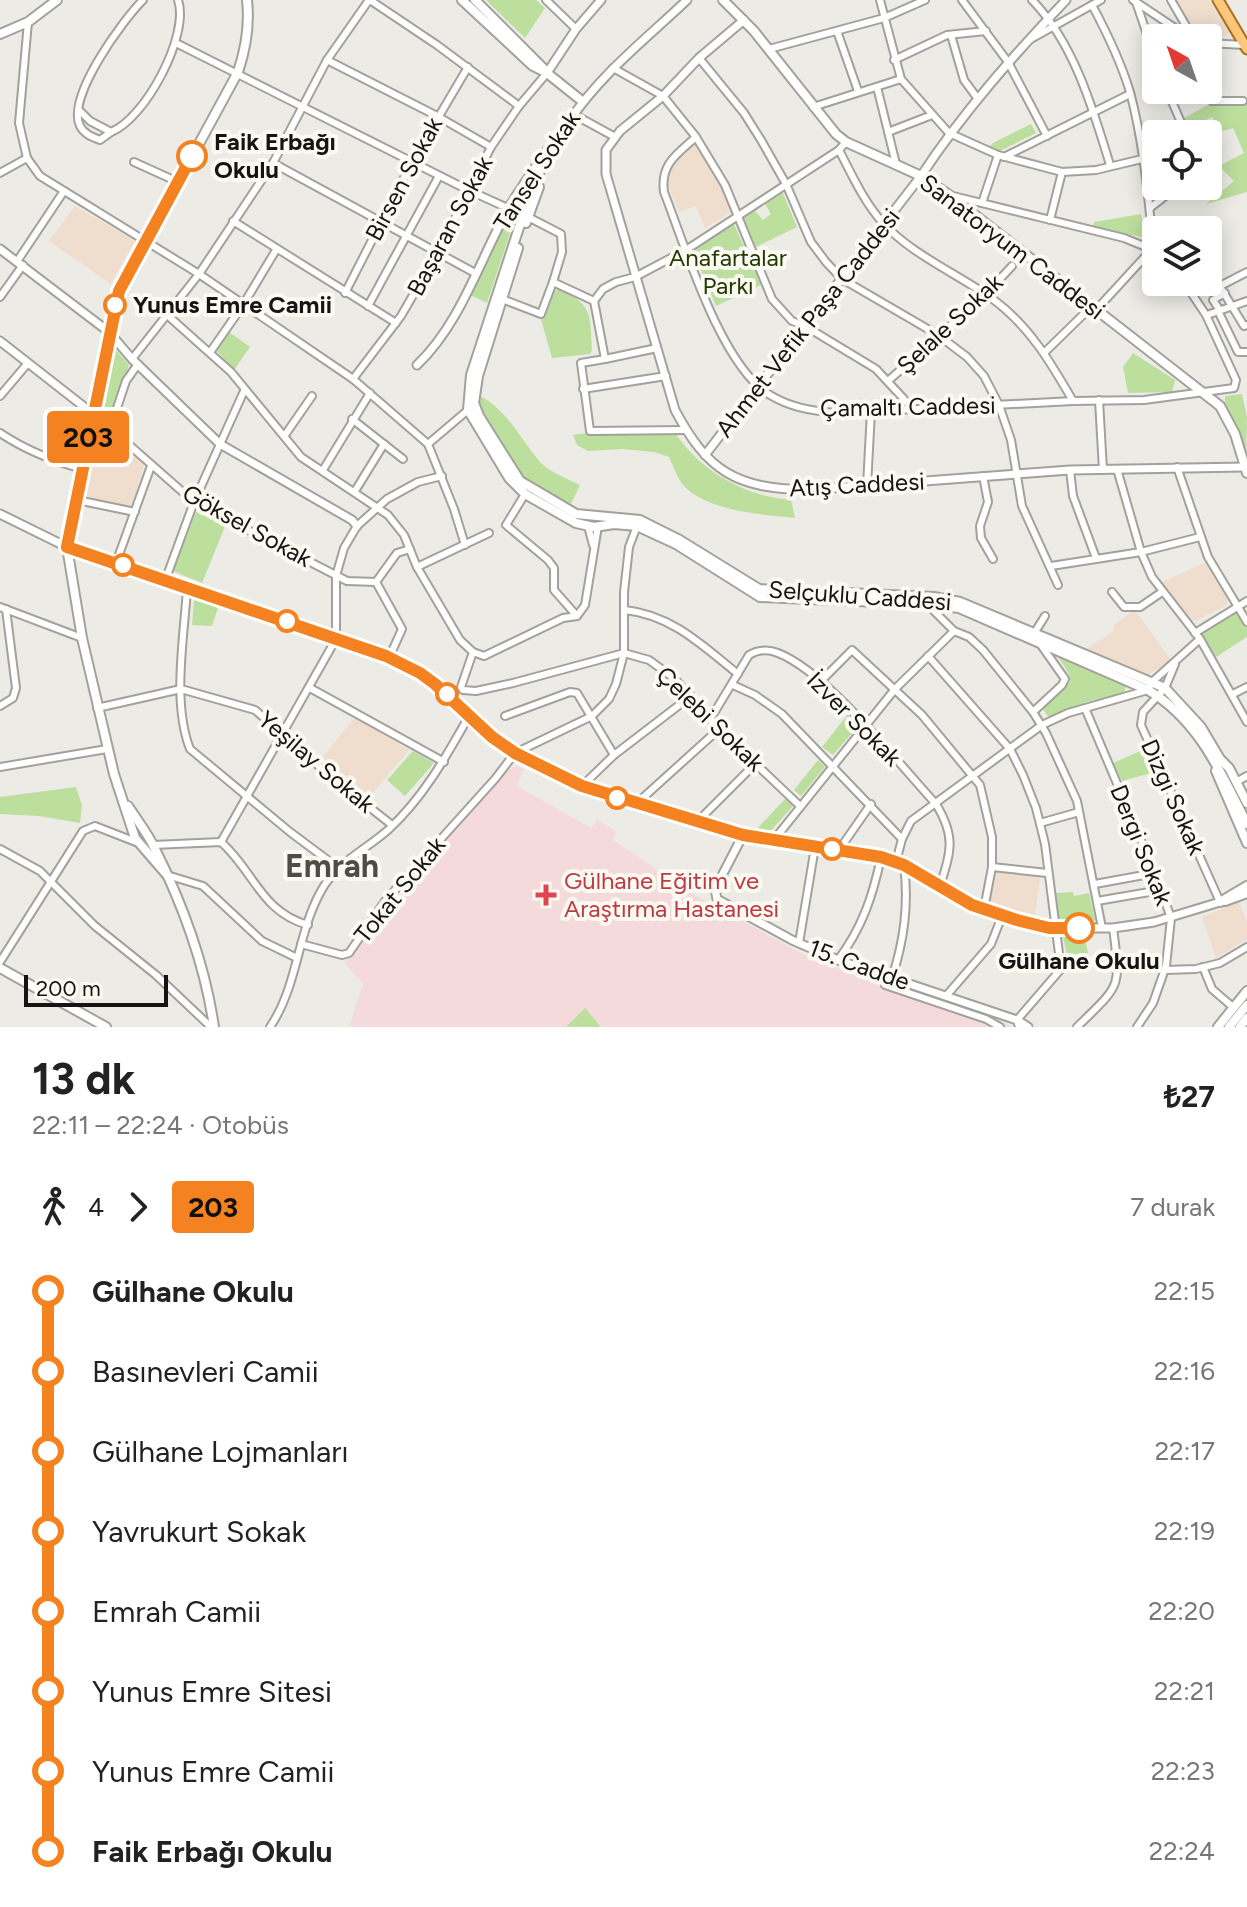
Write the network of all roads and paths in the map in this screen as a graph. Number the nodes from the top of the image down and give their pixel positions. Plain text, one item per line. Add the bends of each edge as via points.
1 (56, 0) edge
2 (143, 0) edge
3 (178, 0) edge
4 (247, 0) edge
5 (369, 0) edge
6 (462, 0) edge
7 (475, 0) edge
8 (546, 0) edge
9 (601, 0) edge
10 (687, 0) edge
11 (880, 0) edge
12 (925, 0) edge
13 (962, 0) edge
14 (1032, 0) edge
15 (1066, 0) edge
16 (1101, 0) edge
17 (1171, 0) edge
18 (1218, 0) edge
19 (728, 1) edge
20 (1134, 1) edge
21 (1092, 5) junction
22 (884, 18) junction
23 (1049, 18) junction
24 (744, 20) junction
25 (28, 22) junction
26 (1142, 24) edge
27 (1169, 24) edge
28 (1184, 24) edge
29 (1055, 27) junction
30 (576, 29) junction
31 (837, 31) junction
32 (986, 31) junction
33 (0, 34) edge
34 (951, 35) junction
35 (1029, 40) junction
36 (176, 43) junction
37 (1222, 44) edge
38 (1246, 47) edge
39 (769, 49) junction
40 (699, 58) junction
41 (327, 60) junction
42 (894, 60) junction
43 (1008, 62) junction
44 (468, 67) junction
45 (613, 68) junction
46 (238, 72) junction
47 (547, 73) junction
48 (901, 79) junction
49 (877, 87) junction
50 (858, 91) junction
51 (1130, 94) junction
52 (663, 96) junction
53 (978, 99) junction
54 (582, 101) junction
55 (1222, 101) edge
56 (1243, 101) dead end
57 (301, 106) junction
58 (519, 106) junction
59 (812, 107) junction
60 (80, 111) junction
61 (1094, 113) junction
62 (932, 115) junction
63 (437, 116) junction
64 (572, 116) junction
65 (111, 132) junction
66 (888, 132) junction
67 (949, 133) junction
68 (1047, 136) junction
69 (615, 137) junction
70 (696, 137) junction
71 (843, 146) junction
72 (491, 147) junction
73 (1001, 156) junction
74 (27, 158) junction
75 (1142, 159) joint
76 (134, 162) dead end
77 (412, 162) junction
78 (273, 163) junction
79 (896, 164) junction
80 (1110, 165) junction
81 (1062, 172) junction
82 (0, 173) edge
83 (439, 176) junction
84 (921, 176) junction
85 (178, 182) junction
86 (786, 184) junction
87 (468, 190) junction
88 (64, 191) junction
89 (949, 195) junction
90 (1149, 200) edge
91 (1160, 200) edge
92 (982, 203) junction
93 (508, 208) junction
94 (1150, 208) junction
95 (526, 216) junction
96 (738, 216) junction
97 (1151, 216) edge
98 (1050, 220) junction
99 (233, 221) junction
100 (379, 222) junction
101 (884, 224) junction
102 (407, 236) junction
103 (145, 241) junction
104 (1142, 244) edge
105 (0, 249) edge
106 (276, 250) junction
107 (686, 250) junction
108 (438, 252) junction
109 (20, 262) junction
110 (1142, 262) edge
111 (1012, 266) dead end
112 (1247, 272) edge
113 (475, 273) junction
114 (199, 274) junction
115 (635, 277) junction
116 (842, 279) junction
117 (553, 282) junction
118 (1222, 290) joint
119 (345, 293) junction
120 (986, 294) junction
121 (1193, 296) edge
122 (1217, 296) edge
123 (0, 297) edge
124 (502, 299) junction
125 (594, 301) junction
126 (1247, 301) edge
127 (243, 305) junction
128 (1232, 305) junction
129 (368, 306) junction
130 (1093, 309) junction
131 (1220, 312) junction
132 (166, 314) junction
133 (1208, 318) junction
134 (396, 323) junction
135 (1247, 325) edge
136 (805, 326) junction
137 (109, 332) junction
138 (938, 335) junction
139 (0, 341) edge
140 (657, 348) junction
141 (211, 351) junction
142 (1045, 352) junction
143 (1247, 352) edge
144 (605, 359) junction
145 (135, 362) junction
146 (28, 363) junction
147 (417, 365) dead end
148 (666, 376) junction
149 (353, 379) junction
150 (888, 381) junction
151 (758, 387) junction
152 (583, 389) junction
153 (244, 391) junction
154 (370, 393) junction
155 (1206, 393) junction
156 (0, 396) edge
157 (312, 396) dead end
158 (1099, 400) junction
159 (1073, 401) junction
160 (999, 405) junction
161 (468, 410) junction
162 (914, 410) junction
163 (871, 411) junction
164 (92, 413) junction
165 (352, 419) junction
166 (110, 429) junction
167 (686, 430) junction
168 (0, 433) edge
169 (285, 435) junction
170 (220, 444) junction
171 (384, 444) junction
172 (428, 444) junction
173 (705, 455) junction
174 (403, 459) dead end
175 (151, 466) junction
176 (1177, 467) junction
177 (83, 469) junction
178 (1117, 469) junction
179 (323, 470) junction
180 (1070, 470) junction
181 (1103, 470) junction
182 (1246, 470) edge
183 (1015, 473) junction
184 (442, 476) junction
185 (983, 476) junction
186 (867, 486) junction
187 (355, 491) junction
188 (525, 494) junction
189 (77, 500) junction
190 (194, 502) junction
191 (378, 508) junction
192 (135, 512) junction
193 (0, 514) edge
194 (357, 526) junction
195 (593, 526) junction
196 (637, 526) junction
197 (489, 533) dead end
198 (1200, 537) junction
199 (465, 545) junction
200 (67, 547) junction
201 (410, 549) junction
202 (1141, 552) junction
203 (1096, 558) junction
204 (993, 559) dead end
205 (116, 563) junction
206 (1051, 566) junction
207 (417, 567) junction
208 (336, 576) junction
209 (165, 581) junction
210 (376, 582) junction
211 (1058, 585) dead end
212 (187, 589) junction
213 (1112, 592) dead end
214 (1162, 592) junction
215 (1247, 601) edge
216 (927, 604) junction
217 (1236, 607) junction
218 (3, 608) edge
219 (625, 610) junction
220 (577, 616) junction
221 (1045, 616) dead end
222 (1247, 622) edge
223 (954, 631) junction
224 (1035, 632) junction
225 (1198, 636) junction
226 (82, 638) junction
227 (336, 639) junction
228 (1039, 643) junction
229 (473, 652) junction
230 (624, 653) junction
231 (928, 656) junction
232 (389, 658) junction
233 (1176, 660) junction
234 (738, 674) junction
235 (821, 681) junction
236 (733, 685) junction
237 (1150, 686) junction
238 (1247, 687) edge
239 (310, 688) junction
240 (181, 689) junction
241 (895, 689) junction
242 (1162, 692) junction
243 (1233, 694) junction
244 (691, 696) junction
245 (0, 706) edge
246 (97, 708) junction
247 (1085, 708) junction
248 (1033, 712) junction
249 (469, 716) junction
250 (505, 716) dead end
251 (592, 716) junction
252 (711, 718) junction
253 (1247, 722) edge
254 (1042, 725) junction
255 (864, 726) junction
256 (719, 729) junction
257 (283, 734) junction
258 (1207, 748) junction
259 (107, 749) junction
260 (1010, 749) junction
261 (515, 753) junction
262 (614, 755) junction
263 (1221, 760) junction
264 (444, 762) junction
265 (756, 763) junction
266 (0, 767) edge
267 (832, 768) junction
268 (972, 774) junction
269 (1226, 774) junction
270 (1247, 776) edge
271 (1236, 782) junction
272 (582, 786) junction
273 (246, 795) junction
274 (1247, 803) edge
275 (636, 804) junction
276 (871, 804) junction
277 (936, 804) junction
278 (800, 806) junction
279 (1079, 812) junction
280 (1247, 813) edge
281 (697, 822) junction
282 (1040, 823) junction
283 (1247, 824) edge
284 (392, 825) junction
285 (113, 831) junction
286 (138, 831) junction
287 (743, 835) junction
288 (902, 839) junction
289 (773, 841) junction
290 (221, 842) junction
291 (1247, 843) edge
292 (153, 845) junction
293 (141, 846) junction
294 (815, 847) junction
295 (0, 849) edge
296 (839, 850) junction
297 (881, 857) junction
298 (900, 864) junction
299 (337, 867) junction
300 (992, 867) junction
301 (1047, 873) junction
302 (1155, 873) junction
303 (167, 875) junction
304 (52, 881) junction
305 (1095, 884) junction
306 (940, 886) junction
307 (1247, 886) edge
308 (1161, 890) junction
309 (1247, 893) edge
310 (1097, 901) junction
311 (1220, 902) junction
312 (984, 909) junction
313 (1002, 916) junction
314 (1171, 918) junction
315 (308, 925) junction
316 (1056, 928) junction
317 (1102, 928) junction
318 (1113, 928) junction
319 (799, 943) junction
320 (301, 944) junction
321 (1247, 947) edge
322 (297, 958) junction
323 (838, 960) junction
324 (0, 962) edge
325 (1203, 967) junction
326 (0, 968) edge
327 (1165, 970) junction
328 (892, 978) junction
329 (885, 985) dead end
330 (1247, 991) edge
331 (946, 996) junction
332 (1247, 998) edge
333 (1247, 1005) edge
334 (1234, 1011) junction
335 (1247, 1018) edge
336 (1018, 1024) edge
337 (1244, 1026) edge
338 (106, 1027) edge
339 (213, 1027) edge
340 (270, 1027) edge
341 (1000, 1027) edge
342 (1028, 1027) edge
343 (1077, 1027) edge
344 (1137, 1027) edge
345 (1224, 1027) edge

1 - 25 main road
2 - 60 street via 107,43
3 - 36 street
4 - 46 main road via 249,23
5 - 41 street
5 - 44 street
6 - 47 main road
7 - 47 main road
8 - 30 street
9 - 30 street
10 - 45 street, Tansel Sokak
11 - 22 street
12 - 22 street
13 - 32 street
14 - 23 street
15 - 23 street, Ahmet Vefik Paşa Caddesi
16 - 21 street, Ahmet Vefik Paşa Caddesi
17 - 28 street
18 - 38 main road
19 - 24 main road, Sanatoryum Caddesi
20 - 26 street
20 - 27 street
21 - 29 street, Ahmet Vefik Paşa Caddesi
21 - 51 street
22 - 31 street
22 - 42 street
23 - 29 street
23 - 35 street, Ahmet Vefik Paşa Caddesi
24 - 39 main road, Sanatoryum Caddesi
24 - 40 street
25 - 33 main road
25 - 74 street via 19,123
29 - 35 street, Ahmet Vefik Paşa Caddesi
29 - 61 street
30 - 47 street
31 - 39 street
31 - 50 street
32 - 34 street
32 - 43 street
34 - 42 street
34 - 53 street via 964,80
35 - 43 street, Ahmet Vefik Paşa Caddesi
36 - 46 street
36 - 65 street via 156,83 124,125
37 - 38 street
39 - 59 main road, Sanatoryum Caddesi
40 - 52 street
40 - 86 street via 744,113
41 - 57 street
41 - 63 street
42 - 48 street
43 - 53 street, Ahmet Vefik Paşa Caddesi
43 - 68 street
44 - 58 street
44 - 63 street, Birsen Sokak
45 - 52 street
45 - 54 street, Tansel Sokak
46 - 57 street
46 - 85 main road
47 - 54 main road
47 - 58 street, Başaran Sokak
48 - 49 street
48 - 62 street
49 - 50 street
49 - 66 street
50 - 59 street
51 - 61 street
51 - 75 street
52 - 69 street
52 - 70 street
53 - 67 street, Ahmet Vefik Paşa Caddesi
54 - 64 street, Tansel Sokak
55 - 56 street
57 - 77 street
57 - 78 street
58 - 72 street, Başaran Sokak
59 - 71 main road, Sanatoryum Caddesi
60 - 65 street
60 - 65 street via 79,125 90,136 100,140
61 - 68 street
61 - 80 street
62 - 66 street
62 - 67 street
63 - 72 street
63 - 77 street, Birsen Sokak
64 - 69 street
64 - 93 street, Tansel Sokak
64 - 95 main road, Selçuklu Caddesi via 541,168
66 - 79 street
67 - 73 street
67 - 84 street, Ahmet Vefik Paşa Caddesi
68 - 73 street
69 - 115 street, Atış Caddesi via 606,150 606,174
70 - 96 street
70 - 107 street, Çamaltı Caddesi via 667,164 662,178
71 - 79 main road, Sanatoryum Caddesi
71 - 86 street
71 - 101 street via 863,196
72 - 87 street, Başaran Sokak
73 - 81 street
73 - 92 street
74 - 82 street
74 - 88 street via 40,176
75 - 80 street
76 - 85 street
77 - 83 street
77 - 100 street, Birsen Sokak
78 - 99 street
78 - 100 street
79 - 84 main road, Sanatoryum Caddesi
80 - 81 street
81 - 98 street
83 - 87 street
83 - 102 street
84 - 89 main road, Sanatoryum Caddesi
84 - 101 street, Ahmet Vefik Paşa Caddesi
85 - 103 main road
86 - 96 street
86 - 116 street via 811,242
87 - 93 street
87 - 108 street, Başaran Sokak
88 - 103 street
88 - 109 street
89 - 92 street
89 - 130 main road, Sanatoryum Caddesi
90 - 94 street
91 - 94 street
92 - 98 street
93 - 95 street
93 - 113 street, Tansel Sokak
94 - 97 street
95 - 117 street via 561,234
95 - 124 main road, Selçuklu Caddesi
95 - 161 main road, Selçuklu Caddesi via 471,375
96 - 107 street
96 - 136 street via 772,299 792,321
98 - 104 street
99 - 106 street
99 - 114 street
100 - 102 street
100 - 119 street, Birsen Sokak
101 - 116 street, Ahmet Vefik Paşa Caddesi
101 - 120 street
102 - 108 street
102 - 129 street
103 - 114 street
103 - 137 main road via 119,291
105 - 109 street
106 - 119 street
106 - 127 street
107 - 115 street
107 - 151 street, Çamaltı Caddesi via 722,338
108 - 113 street
108 - 134 street, Başaran Sokak
109 - 123 street
109 - 137 street
110 - 130 street
111 - 120 street, Şelale Sokak
112 - 118 street via 1237,274
113 - 147 street, Tansel Sokak via 454,317
114 - 127 street
114 - 132 street
115 - 125 street via 603,289
115 - 140 street, Atış Caddesi
116 - 136 street, Ahmet Vefik Paşa Caddesi
116 - 138 street
117 - 124 street via 541,314
117 - 125 street
118 - 128 street
119 - 129 street
120 - 138 street, Şelale Sokak
120 - 142 street
121 - 133 street
122 - 131 street via 1213,300
124 - 224 main road, Selçuklu Caddesi via 474,403 514,474 532,489 576,514 640,520 759,589 934,597
125 - 144 street
126 - 128 street
127 - 141 street
127 - 149 street
128 - 131 street
128 - 135 street
129 - 134 street
130 - 142 street
130 - 155 main road, Sanatoryum Caddesi
131 - 133 street
131 - 143 street via 1238,352
132 - 141 street
132 - 145 street
133 - 155 street via 1237,385
134 - 149 street, Başaran Sokak
136 - 150 street
136 - 151 street, Ahmet Vefik Paşa Caddesi
137 - 145 street
137 - 164 main road
138 - 150 street, Şelale Sokak
138 - 160 street via 984,376
139 - 146 street
140 - 144 street
140 - 148 street, Atış Caddesi
141 - 153 street
142 - 159 street
144 - 152 street via 581,363
145 - 166 street
145 - 170 street
146 - 156 street
146 - 164 street
148 - 152 street
148 - 167 street, Atış Caddesi
149 - 154 street
150 - 162 street
151 - 163 street, Çamaltı Caddesi via 815,412
151 - 173 street, Ahmet Vefik Paşa Caddesi
152 - 167 street via 590,431
153 - 169 street
153 - 170 street
154 - 165 street
154 - 172 street
155 - 158 street, Çamaltı Caddesi
155 - 182 main road, Sanatoryum Caddesi via 1235,434
157 - 169 street
158 - 159 street, Çamaltı Caddesi
158 - 181 street
159 - 160 street, Çamaltı Caddesi
160 - 162 street, Çamaltı Caddesi
160 - 183 street
161 - 172 street
161 - 188 main road, Selçuklu Caddesi via 509,478
162 - 163 street, Çamaltı Caddesi
163 - 186 street
164 - 166 street, Göksel Sokak
164 - 177 main road
165 - 171 street
165 - 179 street
166 - 175 street, Göksel Sokak
167 - 173 street, Atış Caddesi
168 - 177 street via 48,460
169 - 179 street via 301,457
170 - 190 street
170 - 194 street
171 - 174 street
171 - 187 street
172 - 184 street
173 - 186 street, Atış Caddesi via 726,472 761,487
175 - 190 street, Göksel Sokak
175 - 192 street
176 - 178 street, Atış Caddesi
176 - 182 street, Atış Caddesi
176 - 198 street
177 - 189 main road
178 - 181 street, Atış Caddesi
178 - 202 street
179 - 187 street
180 - 181 street, Atış Caddesi
180 - 183 street, Atış Caddesi
180 - 203 street via 1073,496
183 - 185 street, Atış Caddesi
183 - 206 street via 1022,506
184 - 191 street via 418,482
184 - 199 street
185 - 186 street, Atış Caddesi
185 - 204 street via 988,502 981,538
187 - 191 street
188 - 195 main road, Selçuklu Caddesi via 576,523
188 - 220 street via 506,525 548,560 554,568 554,590
189 - 192 street
189 - 200 main road
190 - 208 street, Göksel Sokak
190 - 209 street
191 - 194 street
191 - 201 street
192 - 205 street
193 - 200 street
194 - 208 street
195 - 196 main road, Selçuklu Caddesi
195 - 220 street via 585,605
196 - 216 main road, Selçuklu Caddesi via 760,597
196 - 219 street via 629,547
197 - 199 street
198 - 202 street
198 - 217 street
199 - 207 street
200 - 205 street
200 - 226 main road
201 - 207 street
201 - 210 street via 397,553
202 - 203 street
202 - 214 street
203 - 206 street
205 - 209 street
206 - 211 street
207 - 229 street via 460,640
208 - 210 street, Göksel Sokak
208 - 227 street
209 - 212 street
210 - 232 street via 402,629
212 - 227 street
212 - 240 street
213 - 214 street via 1130,608
214 - 225 street
215 - 217 street
216 - 223 street
216 - 228 main road, Selçuklu Caddesi via 959,608
217 - 222 street
217 - 225 street
218 - 226 street
218 - 245 street via 16,688 13,698
219 - 230 street
219 - 234 street via 669,621
220 - 229 street via 484,656
221 - 224 street
223 - 231 street
223 - 248 street via 983,650
224 - 237 main road, Selçuklu Caddesi
225 - 233 street
225 - 243 street
226 - 246 main road
227 - 232 street
227 - 239 street
228 - 237 main road, Selçuklu Caddesi
228 - 248 street via 1065,679
229 - 230 street via 461,687 476,691
230 - 244 street, Çelebi Sokak via 649,660
230 - 251 street via 609,699
231 - 241 street
231 - 260 street
232 - 249 street via 428,678
233 - 237 street
233 - 242 street
234 - 235 street, İzver Sokak via 757,650 776,652
234 - 236 street, İzver Sokak
235 - 241 street via 852,650
235 - 255 street, İzver Sokak
236 - 252 street, İzver Sokak
236 - 267 street via 782,714
237 - 242 main road, Selçuklu Caddesi
237 - 247 street
238 - 243 street
239 - 257 street
239 - 264 street
240 - 246 street, Yeşilay Sokak
240 - 257 street, Yeşilay Sokak via 255,710
240 - 273 street via 190,749
241 - 255 street
241 - 268 street
242 - 258 main road, Selçuklu Caddesi
242 - 263 main road, Selçuklu Caddesi via 1201,727
242 - 311 street, Dizgi Sokak via 1143,712 1141,725
243 - 253 street
244 - 252 street, Çelebi Sokak
244 - 262 street
246 - 259 main road
247 - 254 street
247 - 302 street, Dergi Sokak
248 - 254 street
249 - 261 street
249 - 264 street
250 - 251 street via 570,692 577,693
251 - 261 street
251 - 262 street
252 - 256 street, Çelebi Sokak
254 - 260 street
254 - 279 street
255 - 267 street
255 - 277 street, İzver Sokak
256 - 265 street, Çelebi Sokak
256 - 275 street
257 - 273 street
257 - 284 street, Yeşilay Sokak
258 - 269 main road
258 - 291 main road
259 - 266 street
259 - 286 main road
260 - 268 street
260 - 282 street
261 - 272 street
261 - 320 street, Tokat Sokak via 385,901 349,953
262 - 272 street
263 - 269 main road
263 - 271 main road
264 - 284 street
265 - 278 street, Çelebi Sokak
265 - 281 street
267 - 276 street
267 - 278 street
268 - 277 street
268 - 300 street via 980,785 992,837
269 - 280 main road
269 - 283 main road
270 - 271 street
271 - 274 main road
272 - 275 street
273 - 290 street
273 - 299 street
275 - 281 street
276 - 288 street
276 - 296 street
277 - 288 street via 911,821
277 - 306 street, İzver Sokak via 948,824 951,843
278 - 289 street
279 - 282 street
279 - 305 street
281 - 287 street
282 - 301 street
284 - 299 street
285 - 286 street
285 - 293 street
285 - 304 street via 88,827
286 - 292 main road
286 - 293 main road
287 - 289 street
287 - 319 street, 15. Cadde via 715,895
288 - 298 street
289 - 294 street
290 - 292 street
290 - 315 street via 281,915
292 - 293 main road
292 - 303 main road
293 - 303 main road
294 - 296 street
294 - 319 street
295 - 304 street
296 - 297 street
297 - 298 street
297 - 323 street via 865,915
298 - 306 street
298 - 328 street via 906,916
299 - 315 street
300 - 301 street
300 - 312 street
301 - 316 street
302 - 305 street
302 - 308 street, Dergi Sokak
303 - 322 street via 203,886 262,941
303 - 339 main road via 205,974
304 - 324 street
304 - 339 street via 95,926
305 - 310 street
306 - 312 street
307 - 311 main road
308 - 310 street
308 - 314 street, Dergi Sokak
309 - 311 main road
310 - 317 street
311 - 314 street
312 - 313 street
313 - 316 street
313 - 331 street via 991,944
314 - 318 street
314 - 327 street, Dergi Sokak
315 - 320 street
316 - 317 street
316 - 336 street via 1061,969
317 - 318 street
318 - 343 street via 1116,985
319 - 323 street, 15. Cadde
320 - 322 street
321 - 325 street
322 - 340 street via 285,1001
323 - 328 street, 15. Cadde
325 - 327 street
325 - 334 street via 1212,989
326 - 338 main road
327 - 344 street, Dergi Sokak
328 - 331 street, 15. Cadde
329 - 341 street
330 - 334 main road
331 - 336 street, 15. Cadde
332 - 334 main road
333 - 345 main road
334 - 345 main road
335 - 337 main road
336 - 342 street, 15. Cadde

